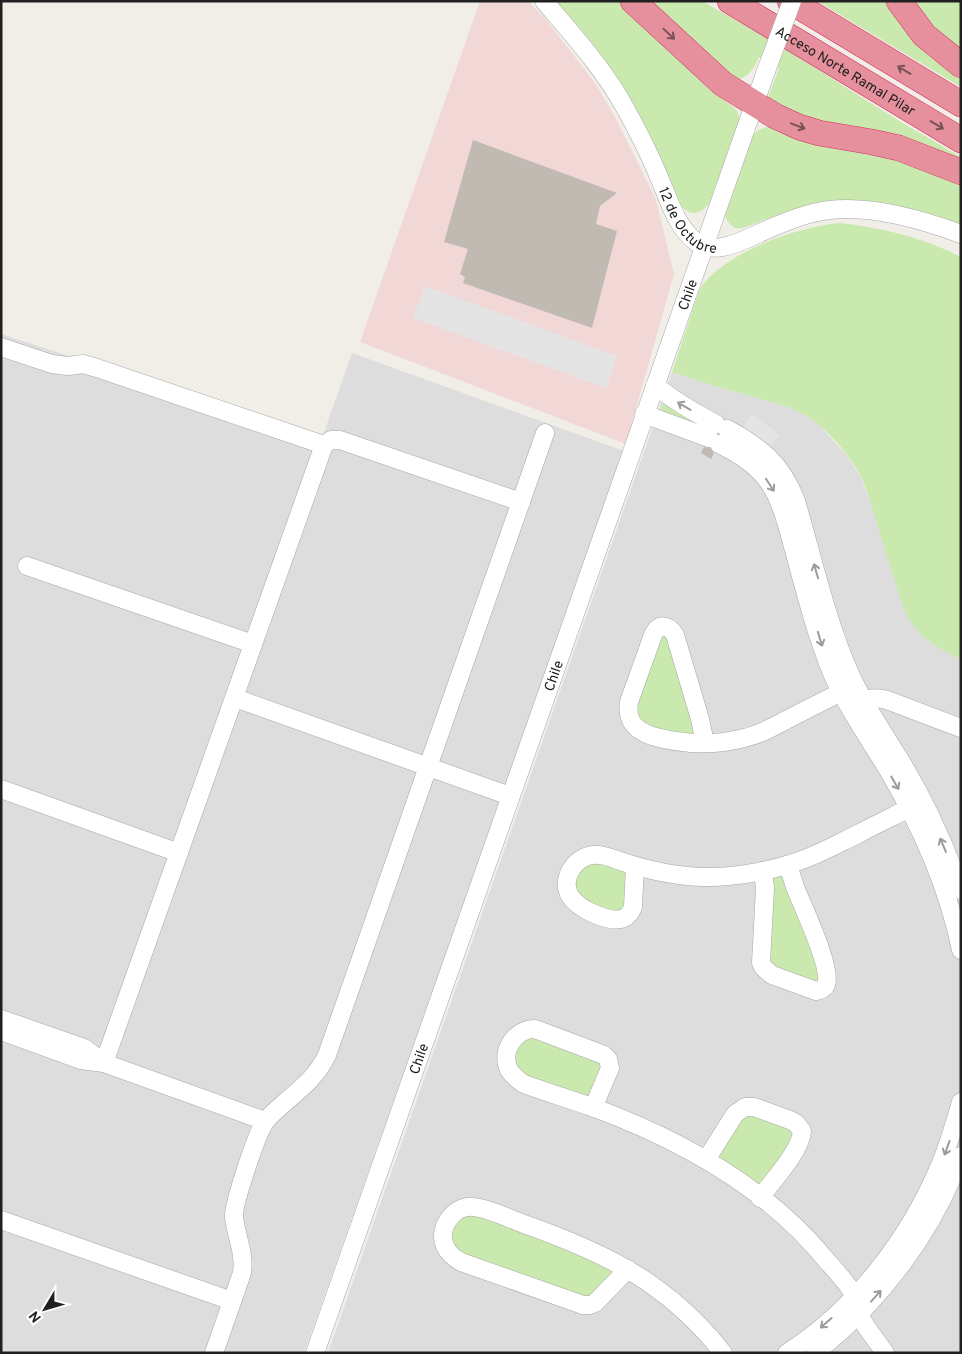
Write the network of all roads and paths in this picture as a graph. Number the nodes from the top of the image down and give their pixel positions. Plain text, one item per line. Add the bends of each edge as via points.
1 (544, 1) edge
2 (633, 1) edge
3 (730, 1) edge
4 (791, 1) edge
5 (899, 1) edge
6 (961, 65) edge
7 (754, 104) junction
8 (961, 104) edge
9 (961, 140) edge
10 (961, 172) edge
11 (961, 234) edge
12 (704, 246) junction
13 (1, 347) edge
14 (655, 385) junction
15 (644, 414) junction
16 (713, 431) junction
17 (545, 433) dead end
18 (324, 445) junction
19 (520, 502) junction
20 (27, 566) dead end
21 (254, 644) junction
22 (849, 688) junction
23 (235, 698) junction
24 (864, 701) junction
25 (961, 728) edge
26 (705, 743) junction
27 (429, 767) junction
28 (1, 789) edge
29 (510, 796) junction
30 (916, 805) junction
31 (179, 853) junction
32 (788, 865) junction
33 (635, 866) dead end
34 (763, 871) junction
35 (961, 890) edge
36 (960, 946) edge
37 (1, 1019) edge
38 (1, 1031) edge
39 (104, 1063) junction
40 (961, 1102) edge
41 (593, 1108) junction
42 (266, 1121) junction
43 (961, 1156) edge
44 (706, 1160) junction
45 (949, 1179) edge
46 (760, 1198) junction
47 (1, 1220) edge
48 (628, 1269) junction
49 (854, 1297) junction
50 (232, 1301) junction
51 (859, 1315) junction
52 (214, 1353) edge
53 (315, 1353) edge
54 (723, 1353) edge
55 (788, 1353) edge
56 (815, 1353) edge
57 (885, 1353) edge

1 - 12 street, 12 de Octubre via 610,83 642,140 677,218
2 -> 7 highway via 723,84
3 -> 9 highway, Acceso Norte Ramal Pilar
4 - 7 street, Chile, bridge
8 -> 4 highway
5 - 6 highway via 924,35
7 -> 10 highway via 799,127 899,148
7 - 12 street, Chile
11 - 12 street, 12 de Octubre via 914,218 843,209 814,212 722,248
12 - 14 street, Chile
13 - 18 street via 52,364 83,364 97,368
14 - 15 street, Chile
16 -> 14 street
15 - 16 street
15 - 29 street, Chile
16 - 22 street via 750,452 753,464 778,498 823,648 833,674
17 - 19 street
18 - 19 street via 331,440 340,440
18 - 21 street
19 - 27 street
20 - 21 street
21 - 23 street
22 - 24 street
22 - 26 street via 757,734
22 -> 30 street via 864,732 886,768
23 - 27 street
23 - 31 street
24 - 25 street via 870,698 887,700
24 - 30 street via 904,766
26 - 26 street via 675,635 672,629 662,626 653,635 628,715 644,733 670,740
27 - 29 street
27 - 42 street via 327,1054 309,1082
28 - 31 street
29 - 53 street, Chile
30 - 32 street via 823,852
35 -> 30 street via 939,836
30 - 36 street
31 - 39 street
32 - 34 street
32 - 34 street via 824,965 826,984 816,991 772,975 761,963
33 - 34 street via 702,877
37 - 39 street via 84,1048
38 - 39 street via 81,1060
39 - 42 street
40 -> 45 street via 949,1141
41 - 41 street via 517,1079 508,1068 506,1056 516,1037 526,1030 535,1029 604,1055 610,1068
41 - 44 street
42 - 50 street via 235,1202 233,1214 243,1264
43 - 45 street
44 - 46 street
44 - 46 street via 735,1114 745,1107 754,1107 796,1123 802,1131 800,1140
45 - 49 street via 928,1190 903,1234
51 -> 45 street via 912,1250
46 - 49 street via 813,1244
47 - 50 street
48 - 48 street via 595,1303 583,1305 461,1262 446,1248 444,1230 453,1214 475,1207 562,1238
48 - 54 street via 675,1303
49 - 51 street
49 -> 55 street
50 - 52 street
51 - 56 street
51 - 57 street

